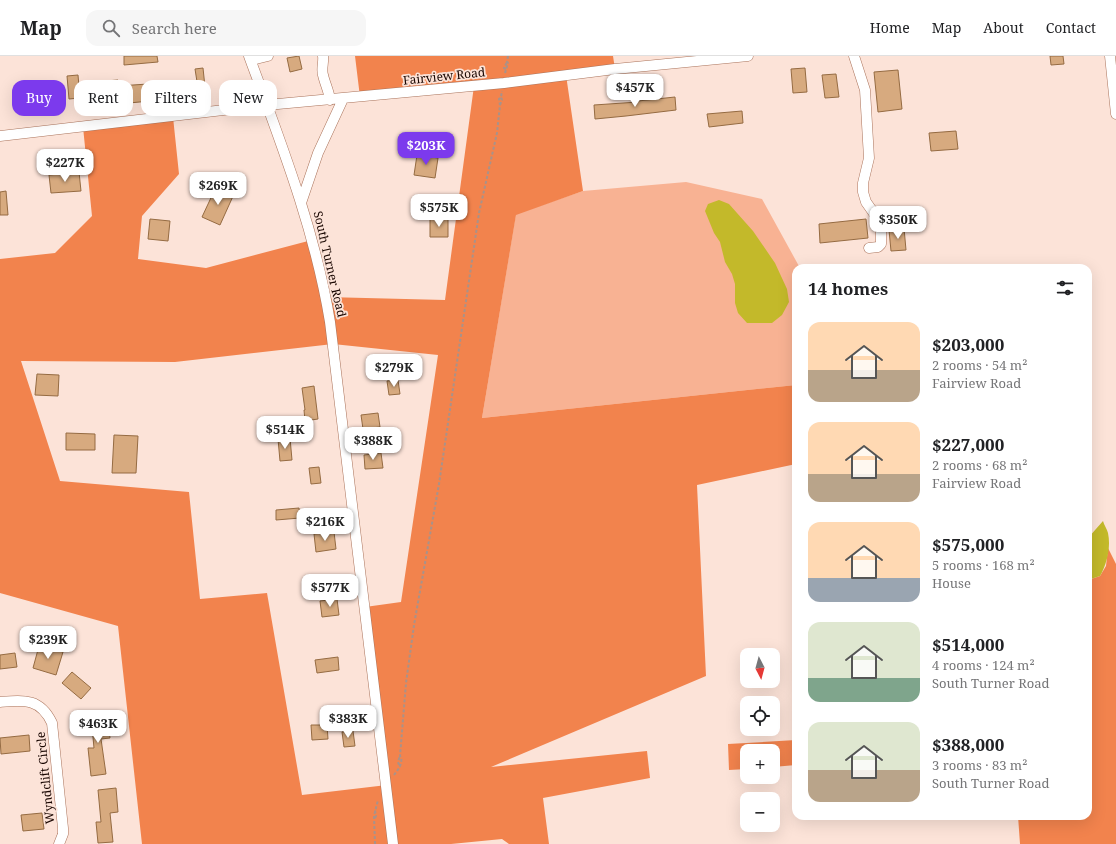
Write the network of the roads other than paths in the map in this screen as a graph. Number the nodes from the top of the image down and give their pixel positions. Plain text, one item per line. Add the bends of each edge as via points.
1 (268, 56) edge
2 (323, 56) edge
3 (748, 56) edge
4 (854, 56) edge
5 (1110, 56) edge
6 (250, 58) edge
7 (258, 80) edge
8 (343, 99) junction
9 (330, 100) junction
10 (277, 104) edge
11 (219, 111) edge
12 (1116, 114) edge
13 (271, 116) edge
14 (0, 136) edge
15 (301, 203) junction
16 (869, 248) dead end
17 (0, 702) edge
18 (59, 844) edge
19 (393, 844) edge

1 - 6 street
2 - 9 street via 322,73
3 - 8 street, Fairview Road
4 - 16 street via 865,90 869,158 863,192 881,228 881,244
5 - 12 street
6 - 7 street, South Turner Road
8 - 9 street, Fairview Road
8 - 15 street via 318,153
9 - 10 street, Fairview Road
11 - 14 street, Fairview Road
13 - 15 street, South Turner Road
15 - 19 street, South Turner Road via 318,261 330,322
17 - 18 street, Wyndclift Circle via 19,700 36,704 48,715 52,723 63,828

